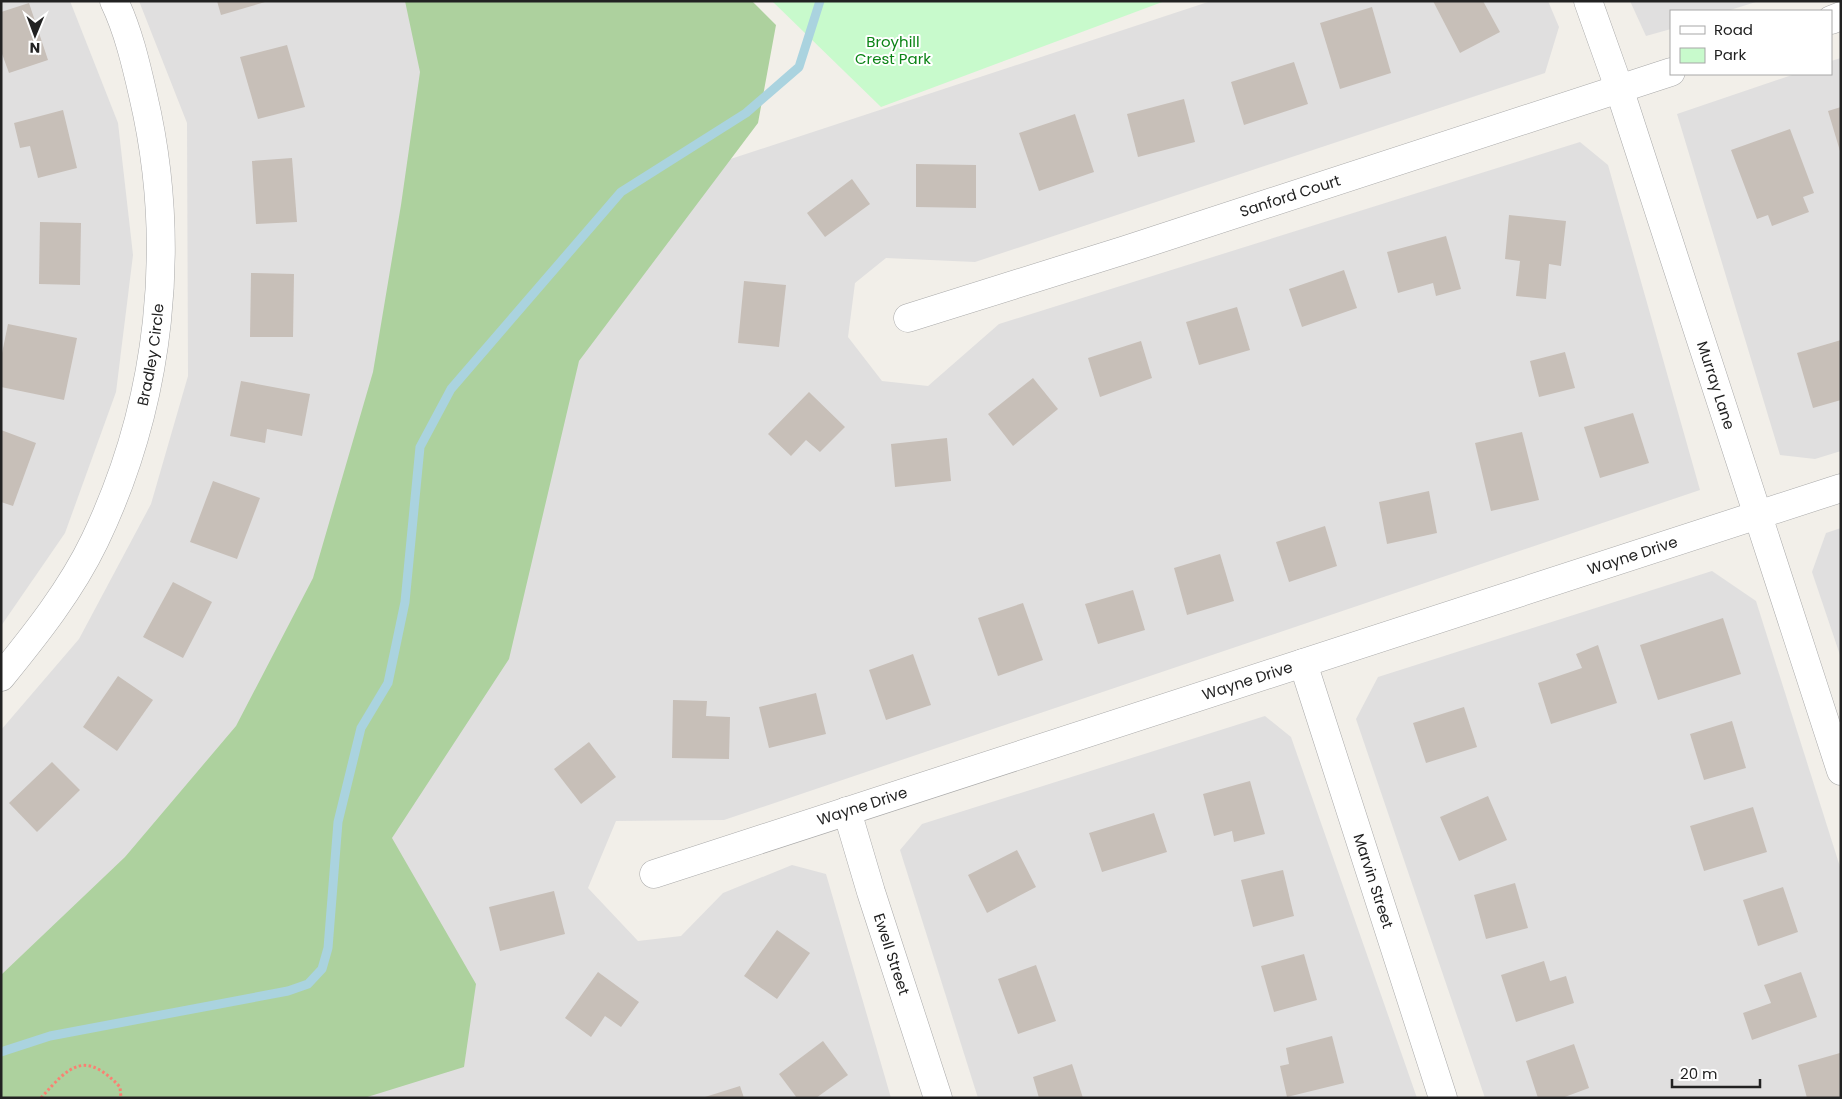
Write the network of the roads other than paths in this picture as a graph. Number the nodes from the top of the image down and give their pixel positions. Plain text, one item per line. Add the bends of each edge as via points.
1 (114, 1) edge
2 (1588, 1) edge
3 (1670, 72) edge
4 (1619, 88) junction
5 (908, 318) dead end
6 (1841, 488) edge
7 (1757, 516) junction
8 (1302, 663) junction
9 (1, 677) edge
10 (1841, 771) edge
11 (847, 811) junction
12 (654, 874) dead end
13 (938, 1098) edge
14 (1443, 1098) edge

1 - 9 street, Bradley Circle via 137,69 153,136 160,193 161,284 154,358 116,490 94,542 65,591
2 - 4 street, Murray Lane
3 - 4 street, Sanford Court
4 - 5 street, Sanford Court
4 - 7 street, Murray Lane
6 - 7 street, Wayne Drive
7 - 8 street, Wayne Drive
7 - 10 street, Murray Lane
8 - 11 street, Wayne Drive
8 - 14 street, Marvin Street
11 - 12 street, Wayne Drive
11 - 13 street, Ewell Street via 870,892

